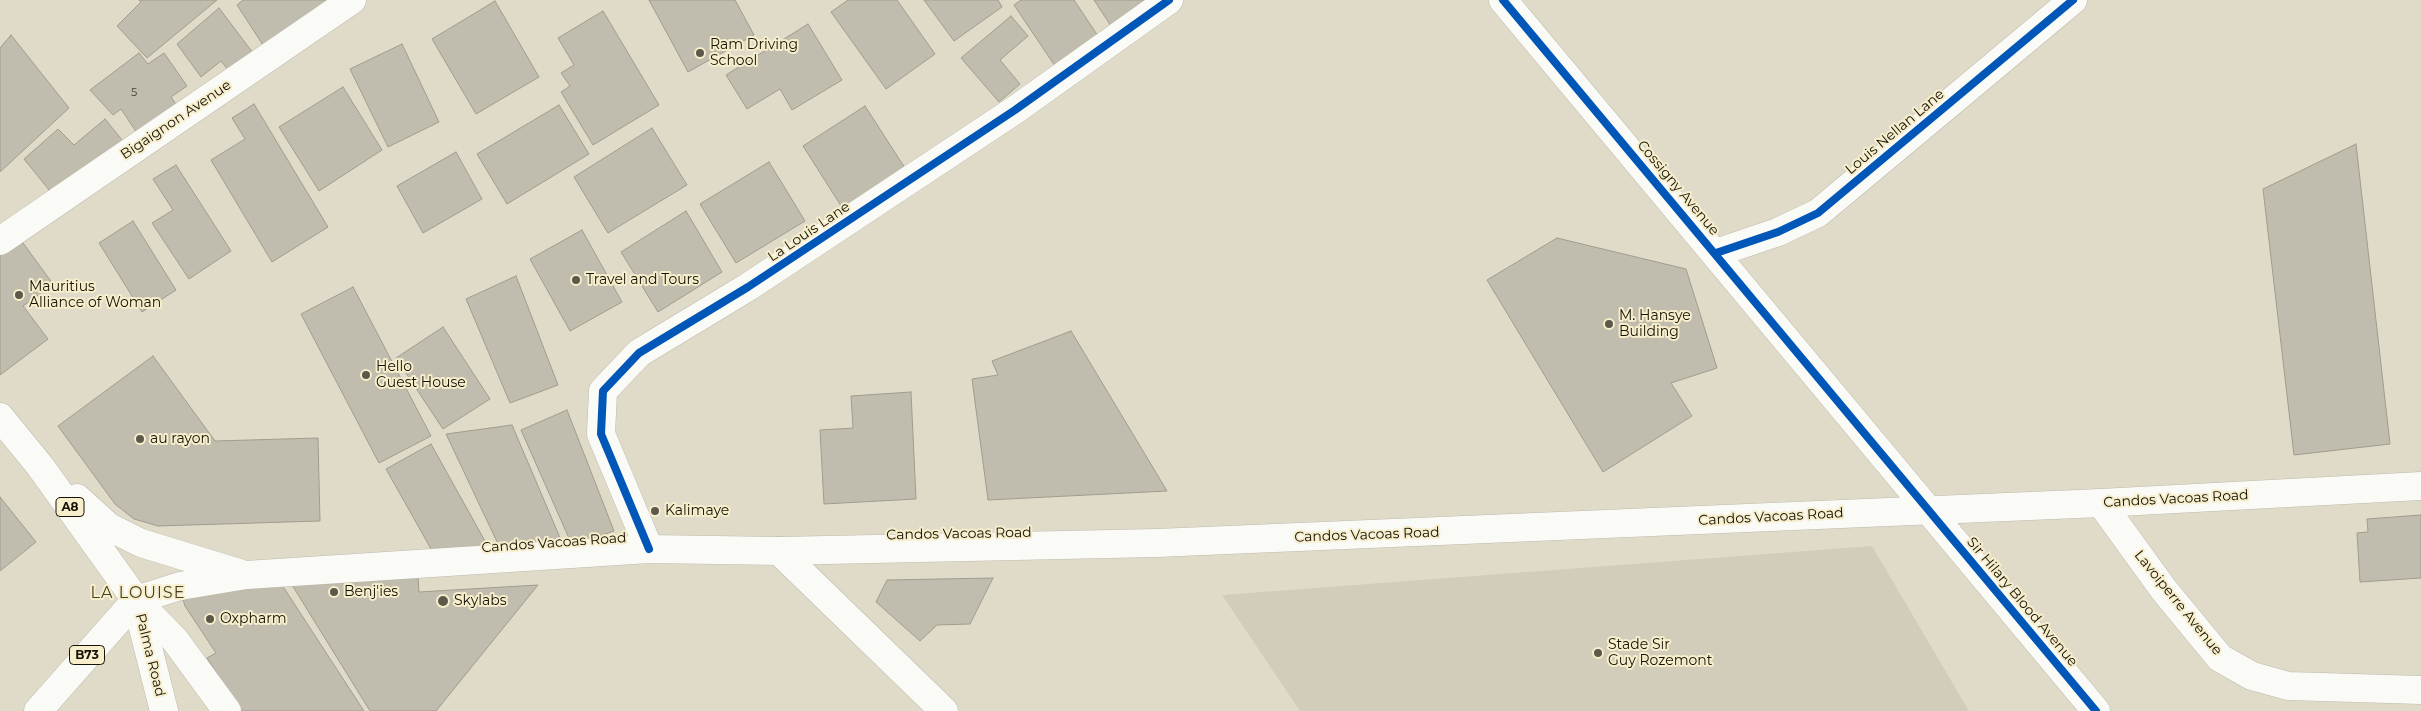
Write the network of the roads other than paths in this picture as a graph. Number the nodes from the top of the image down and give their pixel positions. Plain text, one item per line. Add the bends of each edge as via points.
1 (352, 0) edge
2 (1169, 0) edge
3 (1503, 0) edge
4 (2073, 0) edge
5 (0, 241) edge
6 (1716, 253) junction
7 (0, 417) edge
8 (40, 466) junction
9 (2421, 486) edge
10 (2101, 503) junction
11 (1929, 509) junction
12 (649, 549) junction
13 (780, 550) junction
14 (246, 575) junction
15 (136, 600) junction
16 (2421, 690) edge
17 (38, 711) edge
18 (164, 711) edge
19 (227, 711) edge
20 (944, 711) edge
21 (2096, 711) edge

1 - 5 street, Bigaignon Avenue
2 - 12 street, La Louis Lane via 1015,110 756,282 639,353 603,391 601,434
3 - 6 street, Cossigny Avenue
4 - 6 street, Louis Nellan Lane via 1818,213 1778,232
6 - 11 street, Cossigny Avenue
7 - 8 street, A8
8 - 14 street via 110,527 170,553
8 - 15 street, A8
9 - 10 street, Candos Vacoas Road
10 - 11 street, Candos Vacoas Road
10 - 16 street, Lavoiperre Avenue via 2164,590 2220,658 2252,676 2288,686
11 - 13 street, Candos Vacoas Road via 1157,543
11 - 21 street, Sir Hilary Blood Avenue
12 - 13 street, Candos Vacoas Road
12 - 14 street, Candos Vacoas Road
13 - 20 street
14 - 15 street, Candos Vacoas Road via 180,586
15 - 17 street, B73
15 - 18 street, Palma Road
15 - 19 street via 174,640

